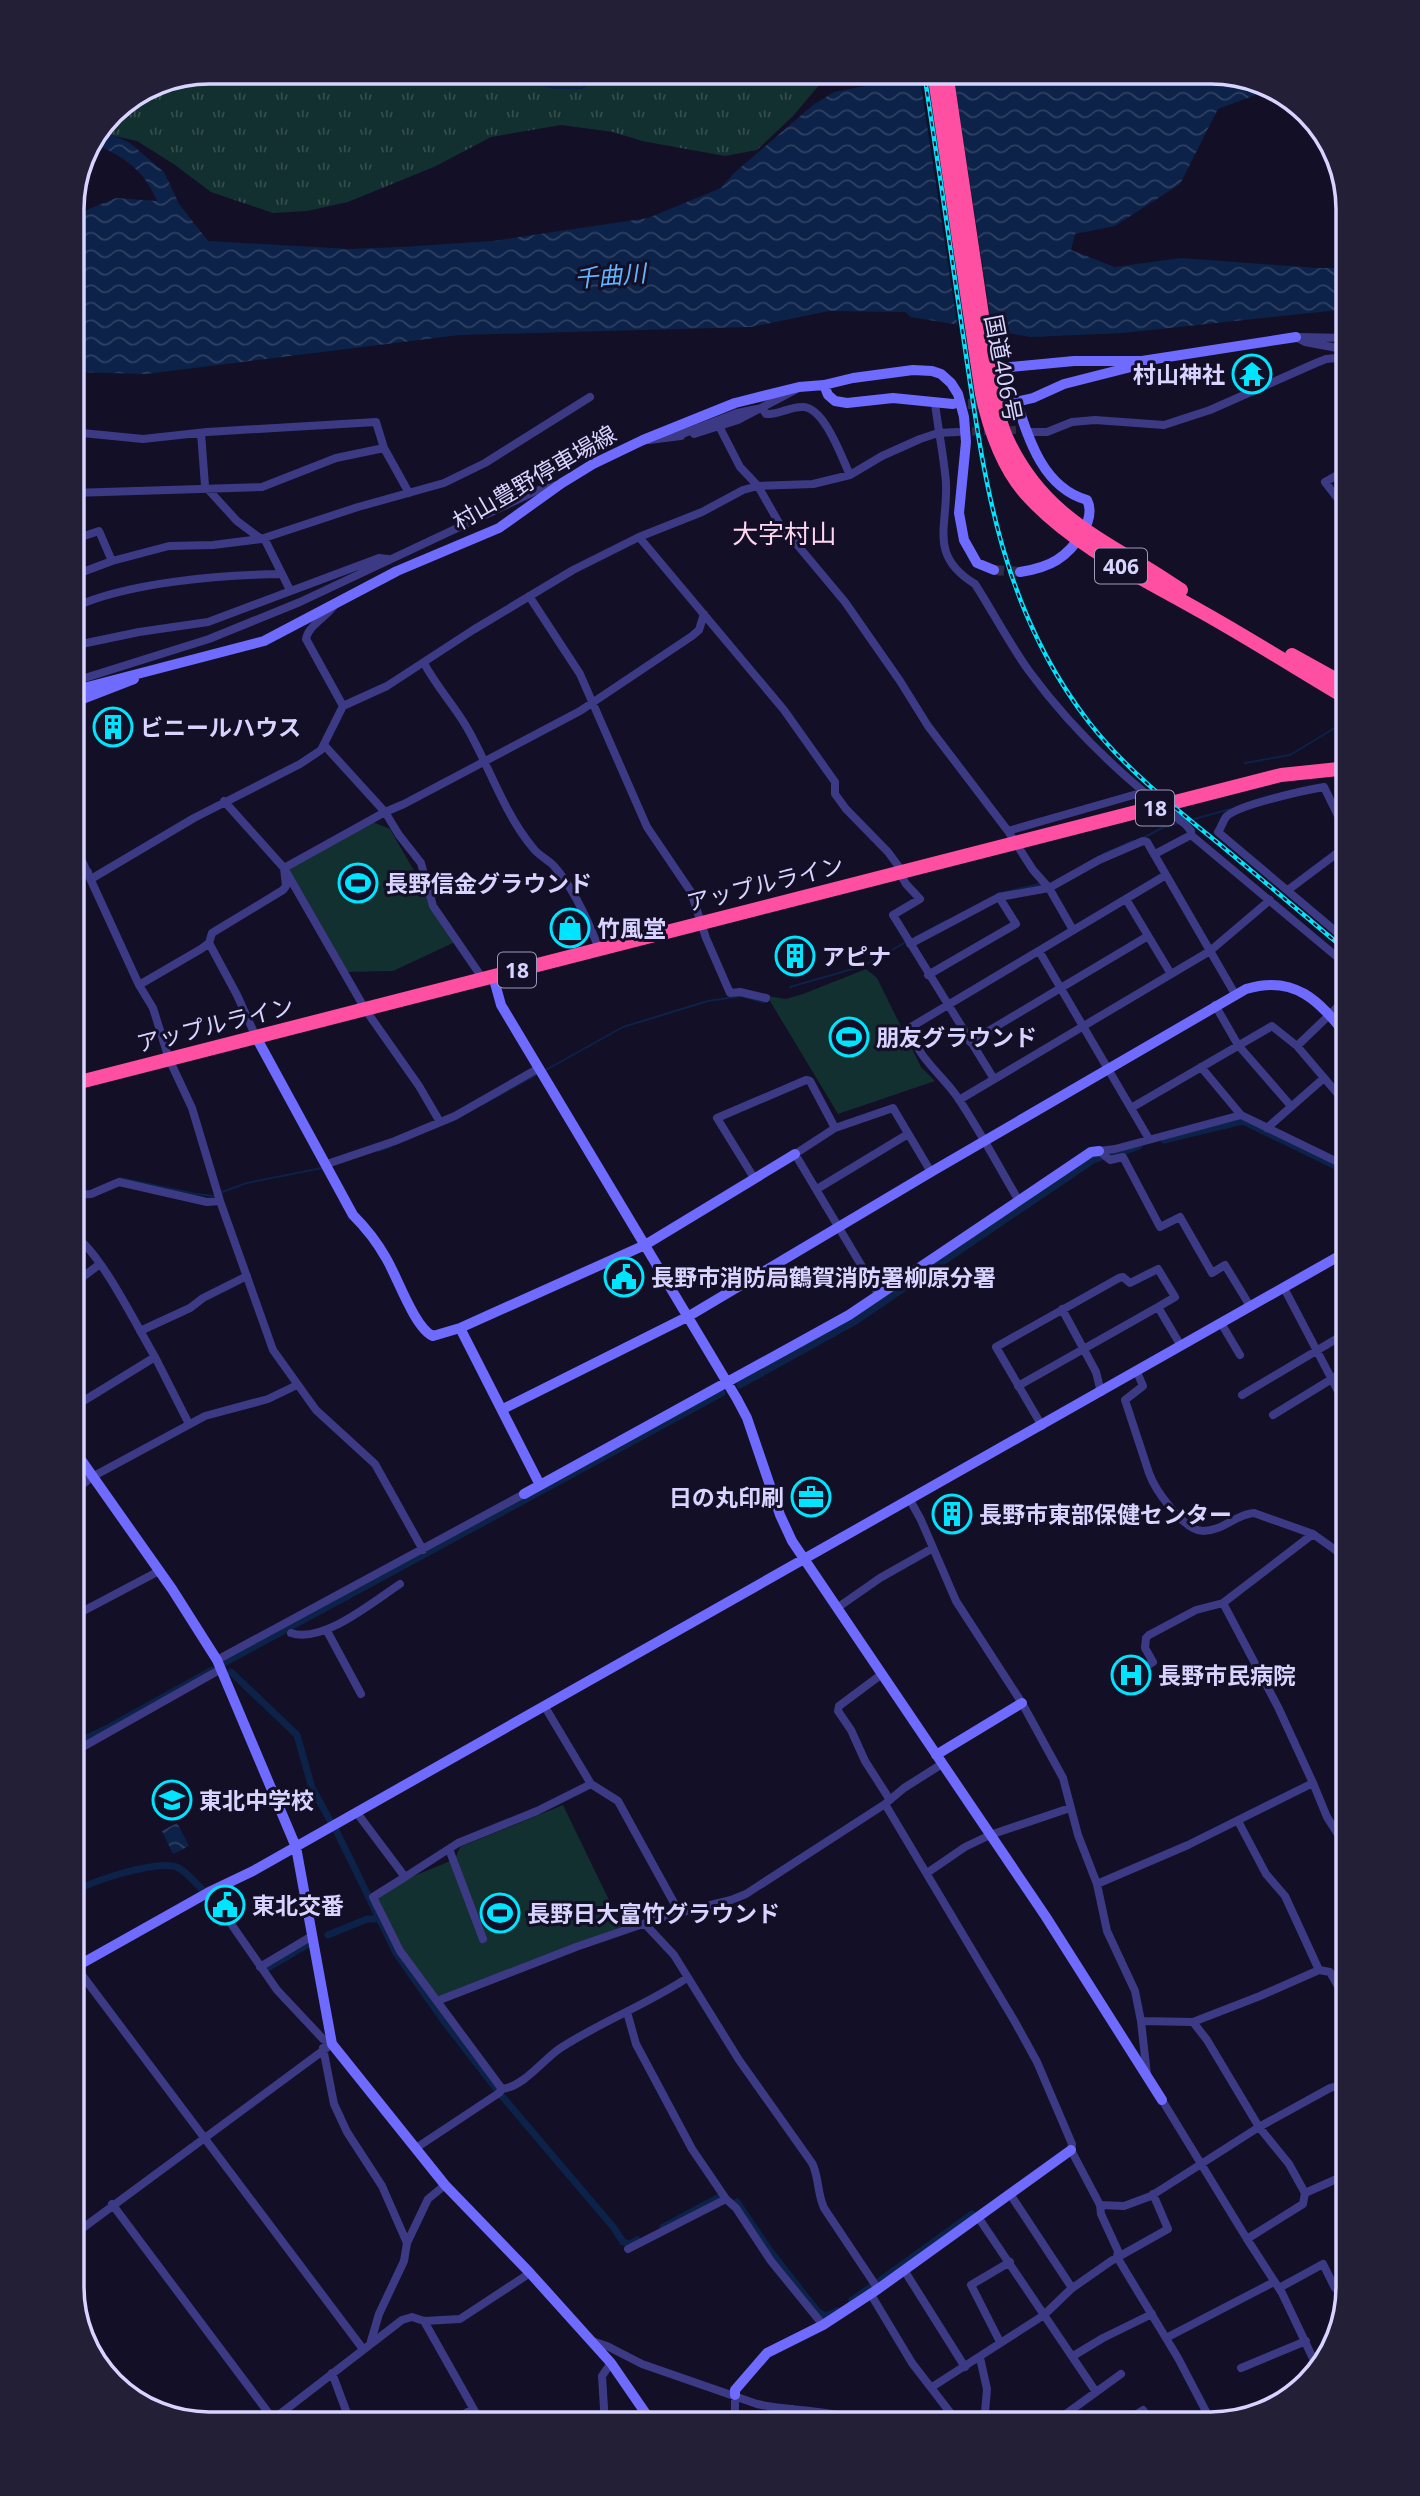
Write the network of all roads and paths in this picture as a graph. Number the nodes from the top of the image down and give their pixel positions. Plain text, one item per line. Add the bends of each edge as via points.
1 (936, 84) edge
2 (948, 84) edge
3 (1296, 337) junction
4 (1336, 338) edge
5 (1336, 348) edge
6 (1336, 358) edge
7 (1142, 361) junction
8 (985, 364) junction
9 (824, 385) junction
10 (799, 387) junction
11 (590, 397) dead end
12 (934, 403) junction
13 (953, 404) tunnel mouth
14 (762, 408) junction
15 (720, 428) junction
16 (1021, 431) junction
17 (958, 432) tunnel mouth
18 (84, 433) edge
19 (201, 433) junction
20 (938, 433) junction
21 (677, 436) junction
22 (643, 440) junction
23 (384, 447) junction
24 (850, 475) junction
25 (1336, 476) edge
26 (562, 483) junction
27 (758, 486) junction
28 (208, 490) junction
29 (84, 492) edge
30 (409, 494) junction
31 (1336, 496) edge
32 (1080, 534) junction
33 (84, 536) edge
34 (639, 537) junction
35 (262, 539) junction
36 (391, 559) junction
37 (112, 561) junction
38 (994, 570) tunnel mouth
39 (84, 572) edge
40 (1020, 572) tunnel mouth
41 (282, 575) junction
42 (290, 590) junction
43 (529, 596) junction
44 (84, 604) edge
45 (333, 607) junction
46 (704, 614) junction
47 (84, 643) edge
48 (424, 663) junction
49 (145, 671) junction
50 (84, 678) edge
51 (1336, 679) edge
52 (84, 688) edge
53 (1336, 692) edge
54 (84, 699) edge
55 (593, 702) junction
56 (343, 706) junction
57 (324, 745) junction
58 (484, 761) junction
59 (1336, 769) edge
60 (1144, 792) junction
61 (224, 801) junction
62 (385, 812) junction
63 (1336, 812) edge
64 (1008, 831) junction
65 (1191, 835) junction
66 (1154, 854) junction
67 (1336, 854) edge
68 (84, 864) edge
69 (284, 869) junction
70 (901, 872) junction
71 (1167, 875) junction
72 (90, 876) junction
73 (84, 877) edge
74 (1049, 888) junction
75 (1288, 890) junction
76 (999, 897) junction
77 (1126, 899) junction
78 (1270, 900) junction
79 (702, 923) junction
80 (1073, 930) junction
81 (1336, 931) edge
82 (1148, 936) junction
83 (209, 943) junction
84 (910, 944) junction
85 (599, 950) junction
86 (1039, 951) junction
87 (1210, 951) junction
88 (1336, 956) edge
89 (1171, 974) junction
90 (928, 975) junction
91 (488, 978) junction
92 (139, 985) junction
93 (1060, 987) junction
94 (1235, 994) junction
95 (766, 998) dead end
96 (946, 1004) junction
97 (1215, 1005) junction
98 (365, 1009) junction
99 (1336, 1010) edge
100 (1331, 1016) junction
101 (1336, 1022) edge
102 (1083, 1026) junction
103 (256, 1037) junction
104 (970, 1042) junction
105 (1238, 1045) junction
106 (1297, 1046) junction
107 (169, 1059) junction
108 (1201, 1067) junction
109 (539, 1068) junction
110 (1108, 1068) junction
111 (1324, 1078) junction
112 (994, 1079) junction
113 (84, 1081) edge
114 (1336, 1092) edge
115 (959, 1100) junction
116 (1291, 1106) junction
117 (1131, 1108) junction
118 (1241, 1115) junction
119 (440, 1122) junction
120 (835, 1128) junction
121 (1267, 1128) junction
122 (908, 1134) junction
123 (1149, 1139) junction
124 (984, 1142) junction
125 (1098, 1151) junction
126 (795, 1154) junction
127 (1336, 1161) edge
128 (327, 1164) junction
129 (931, 1172) junction
130 (754, 1178) junction
131 (817, 1189) junction
132 (84, 1194) edge
133 (220, 1201) junction
134 (1019, 1201) junction
135 (840, 1227) junction
136 (84, 1244) edge
137 (645, 1245) junction
138 (1336, 1258) edge
139 (100, 1264) junction
140 (84, 1276) edge
141 (247, 1276) junction
142 (1284, 1288) junction
143 (879, 1295) junction
144 (1250, 1306) junction
145 (1158, 1307) junction
146 (1062, 1309) junction
147 (689, 1317) junction
148 (1221, 1323) junction
149 (460, 1328) junction
150 (140, 1331) junction
151 (1336, 1339) edge
152 (1181, 1346) junction
153 (1083, 1349) junction
154 (1316, 1351) junction
155 (1240, 1355) dead end
156 (155, 1357) junction
157 (1137, 1372) junction
158 (1336, 1376) edge
159 (1331, 1379) junction
160 (727, 1382) junction
161 (297, 1385) junction
162 (1018, 1387) junction
163 (1336, 1388) edge
164 (1101, 1392) junction
165 (1242, 1395) dead end
166 (84, 1401) edge
167 (503, 1409) junction
168 (1273, 1415) dead end
169 (189, 1424) junction
170 (1042, 1426) junction
171 (84, 1465) edge
172 (92, 1477) junction
173 (84, 1483) edge
174 (540, 1485) junction
175 (524, 1494) joint
176 (910, 1500) junction
177 (1313, 1534) junction
178 (933, 1548) junction
179 (423, 1550) junction
180 (1336, 1550) edge
181 (804, 1560) junction
182 (159, 1571) junction
183 (400, 1584) dead end
184 (1223, 1603) junction
185 (838, 1608) junction
186 (84, 1611) edge
187 (327, 1631) junction
188 (291, 1633) dead end
189 (219, 1665) junction
190 (882, 1674) junction
191 (1132, 1675) dead end
192 (361, 1694) dead end
193 (1022, 1703) junction
194 (545, 1707) junction
195 (84, 1746) edge
196 (939, 1760) junction
197 (1313, 1783) junction
198 (591, 1784) junction
199 (887, 1802) junction
200 (1070, 1808) junction
201 (357, 1813) junction
202 (1238, 1821) junction
203 (1336, 1831) edge
204 (990, 1835) junction
205 (296, 1847) junction
206 (449, 1849) junction
207 (927, 1873) junction
208 (405, 1877) junction
209 (1097, 1884) junction
210 (209, 1892) junction
211 (679, 1912) junction
212 (645, 1924) junction
213 (312, 1936) junction
214 (483, 1939) dead end
215 (84, 1962) edge
216 (260, 1967) junction
217 (1319, 1970) junction
218 (687, 1978) junction
219 (84, 1981) edge
220 (1336, 1983) edge
221 (437, 2001) junction
222 (627, 2012) junction
223 (1141, 2021) junction
224 (1193, 2022) junction
225 (328, 2046) junction
226 (1147, 2076) junction
227 (1336, 2086) edge
228 (501, 2091) junction
229 (1162, 2100) joint
230 (1259, 2127) junction
231 (203, 2138) junction
232 (1071, 2147) junction
233 (416, 2148) junction
234 (1202, 2163) junction
235 (1336, 2179) edge
236 (445, 2185) junction
237 (1305, 2193) junction
238 (1010, 2194) junction
239 (1153, 2194) junction
240 (726, 2199) junction
241 (112, 2204) junction
242 (1100, 2205) junction
243 (978, 2217) junction
244 (84, 2226) edge
245 (1247, 2239) junction
246 (407, 2243) junction
247 (628, 2249) dead end
248 (1117, 2257) junction
249 (1010, 2262) junction
250 (904, 2270) junction
251 (530, 2273) junction
252 (1276, 2285) junction
253 (1072, 2288) junction
254 (1335, 2288) dead end
255 (874, 2291) junction
256 (1152, 2314) junction
257 (1044, 2315) junction
258 (424, 2321) junction
259 (823, 2325) junction
260 (1166, 2338) junction
261 (589, 2340) junction
262 (1306, 2341) junction
263 (371, 2342) junction
264 (1000, 2342) junction
265 (363, 2348) junction
266 (1073, 2356) junction
267 (980, 2358) junction
268 (1313, 2358) edge
269 (611, 2363) junction
270 (965, 2367) junction
271 (1241, 2368) dead end
272 (332, 2373) junction
273 (1121, 2374) dead end
274 (932, 2387) junction
275 (1096, 2392) junction
276 (735, 2395) junction
277 (472, 2409) junction
278 (792, 2409) junction
279 (263, 2412) edge
280 (282, 2412) edge
281 (347, 2412) edge
282 (467, 2412) edge
283 (474, 2412) edge
284 (604, 2412) edge
285 (645, 2412) edge
286 (735, 2412) edge
287 (794, 2412) edge
288 (815, 2412) edge
289 (950, 2412) edge
290 (985, 2412) edge
291 (1067, 2412) edge
292 (1207, 2412) edge

1 - 8 highway, 国道406号 / 406
2 - 8 highway, 国道406号 / 406
3 - 4 street
3 - 5 street
3 - 7 street
6 - 16 street via 1164,425 1095,420 1072,422 1047,432
7 - 8 street
7 - 16 street via 1139,366 1064,384 1012,403
8 - 32 highway, 国道406号 / 406 via 998,413 1019,462
9 - 10 street, 村山豊野停車場線
9 - 12 street via 835,401 893,398
9 - 38 street, 村山豊野停車場線 via 914,370 941,374 951,383 964,417 959,513 964,540 977,562
10 - 14 street
10 - 22 street, 村山豊野停車場線 via 722,407
11 - 30 street via 485,463
12 - 13 street
12 - 20 street
14 - 15 street
14 - 21 street
14 - 24 street via 765,414 790,408 813,410 831,434
15 - 21 street
15 - 27 street via 740,467
16 - 32 street via 1052,478 1087,500 1089,517
17 - 20 street
18 - 19 street via 143,439
19 - 23 street via 376,422
19 - 28 street
20 - 24 street
20 - 60 street via 946,481 944,546 951,562 975,584 1057,707
21 - 22 street
22 - 26 street, 村山豊野停車場線
23 - 28 street via 336,458 262,487
23 - 30 street
24 - 27 street via 813,484
25 - 31 street via 1325,482
26 - 36 street
26 - 45 street, 村山豊野停車場線 via 499,528 397,571
27 - 34 street
27 - 64 street via 779,523 845,602 928,726
28 - 29 street
28 - 35 street
30 - 35 street
32 - 40 street via 1055,562
32 - 51 highway, 国道406号 / 406
32 - 53 highway, 国道406号 / 406
33 - 37 street via 99,531
34 - 43 street
34 - 46 street
35 - 37 street via 169,546
35 - 41 street
36 - 42 street via 379,558
36 - 50 street via 209,639
37 - 39 street
41 - 42 street
41 - 44 street via 188,581
42 - 47 street via 208,622
43 - 48 street
43 - 55 street
45 - 49 street, 村山豊野停車場線 via 264,641
45 - 56 street via 306,639
46 - 55 street via 692,636
46 - 70 street via 784,710 835,782 835,794 846,809
48 - 56 street
48 - 58 street
49 - 52 street, 村山豊野停車場線
49 - 54 street via 125,684
55 - 58 street
55 - 79 street via 647,827 691,892
56 - 57 street
57 - 61 street via 300,764
57 - 62 street
58 - 62 street
58 - 85 street via 533,849 568,886
59 - 70 highway, アップルライン / 18 via 1281,775
60 - 64 street
60 - 65 street via 1185,824
61 - 69 street
61 - 72 street
62 - 69 street
62 - 91 street via 421,863 433,906
63 - 75 street via 1324,787 1227,816 1218,832
64 - 74 street
65 - 66 street
65 - 78 street
66 - 71 street
66 - 74 street via 1143,841
67 - 75 street
68 - 72 street
69 - 83 street via 283,890 212,933
69 - 98 street
70 - 79 highway, アップルライン / 18
70 - 84 street via 919,899 893,915
71 - 77 street
71 - 87 street
72 - 73 street
72 - 92 street
74 - 76 street
74 - 80 street
75 - 81 street
76 - 84 street
76 - 90 street via 1016,924
77 - 80 street
77 - 82 street
78 - 87 street
78 - 88 street
79 - 85 highway, アップルライン / 18
79 - 95 street via 730,993
80 - 86 street
82 - 89 street
82 - 93 street
83 - 92 street
83 - 103 street
84 - 90 street
85 - 91 highway, アップルライン / 18
86 - 93 street
86 - 96 street
87 - 89 street
87 - 94 street
89 - 102 street
90 - 96 street
91 - 98 highway, アップルライン / 18
91 - 109 street
92 - 107 street via 153,1008
93 - 102 street
93 - 104 street
94 - 97 street
94 - 100 street via 1261,984 1284,985 1304,993
96 - 104 street
96 - 115 street via 911,1027 911,1034 924,1058
97 - 105 street
97 - 110 street
98 - 103 highway, アップルライン / 18
98 - 119 street
99 - 100 street
100 - 101 street
100 - 106 street
102 - 110 street
102 - 112 street
103 - 107 highway, アップルライン / 18
103 - 128 street
104 - 112 street
105 - 106 street via 1272,1026
105 - 108 street
105 - 116 street
106 - 111 street
107 - 113 highway, アップルライン / 18
107 - 133 street via 192,1108
108 - 117 street
108 - 118 street
109 - 119 street
109 - 137 street
110 - 117 street
110 - 124 street
111 - 114 street
111 - 116 street
112 - 115 street
115 - 124 street
116 - 121 street
117 - 123 street
118 - 121 street
118 - 123 street
119 - 128 street
120 - 122 street via 893,1108
120 - 126 street
120 - 130 street via 806,1080 717,1118
121 - 127 street
122 - 129 street
122 - 131 street
123 - 125 street
124 - 129 street
124 - 134 street
125 - 134 street
125 - 144 street via 1110,1160 1123,1157 1160,1227 1180,1217 1212,1273 1225,1265
126 - 130 street
126 - 131 street
128 - 149 street via 353,1215 387,1259 422,1328 433,1336
129 - 135 street
130 - 137 street
131 - 135 street
132 - 133 street via 119,1182
133 - 141 street
134 - 143 street
135 - 143 street
135 - 147 street
136 - 139 street
137 - 147 street
137 - 149 street
138 - 142 street
139 - 140 street
139 - 150 street
141 - 150 street
141 - 161 street via 273,1350
142 - 144 street
142 - 154 street
143 - 160 street
144 - 148 street
145 - 146 street via 1175,1297 1158,1269 1130,1283 1119,1278
145 - 152 street
145 - 153 street
146 - 153 street
146 - 162 street via 996,1347
147 - 160 street
147 - 167 street
148 - 152 street
148 - 155 street
149 - 167 street
150 - 156 street
151 - 154 street
152 - 157 street
153 - 162 street
153 - 164 street
154 - 159 street
154 - 165 street
156 - 166 street
156 - 169 street
157 - 164 street
157 - 177 street via 1143,1386 1125,1400 1149,1475 1176,1515 1201,1531 1254,1513
158 - 159 street
159 - 163 street
159 - 168 street
160 - 174 street
160 - 181 street via 747,1418 780,1515
161 - 169 street
161 - 179 street via 316,1410 376,1464
162 - 170 street
164 - 170 street
167 - 174 street
169 - 172 street
170 - 176 street
171 - 172 street
172 - 173 street
172 - 182 street
174 - 175 street
175 - 179 street
176 - 178 street
176 - 181 street
177 - 180 street
177 - 184 street
178 - 185 street
178 - 193 street via 956,1601
179 - 189 street
181 - 185 street
181 - 194 street
182 - 186 street
182 - 189 street
183 - 187 street
184 - 191 street via 1196,1610 1149,1635 1145,1648 1153,1662
184 - 197 street
185 - 190 street
187 - 188 street
187 - 192 street
189 - 195 street
189 - 205 street
190 - 196 street
190 - 199 street via 838,1711
193 - 196 street
193 - 200 street via 1063,1778
194 - 198 street
194 - 201 street
196 - 199 street
196 - 204 street
197 - 202 street
197 - 203 street
198 - 206 street
198 - 211 street via 618,1801
199 - 207 street
199 - 211 street via 746,1894
200 - 204 street
200 - 209 street
201 - 205 street
201 - 208 street
202 - 209 street
202 - 217 street via 1266,1874 1285,1896
204 - 207 street
204 - 226 street
205 - 210 street
205 - 213 street
206 - 208 street
206 - 214 street
207 - 232 street via 1037,2062
208 - 221 street via 373,1897 400,1951
209 - 223 street via 1107,1931 1135,1991
210 - 215 street
210 - 216 street
211 - 212 street
212 - 218 street via 674,1955
212 - 221 street
213 - 216 street
213 - 225 street
216 - 225 street
217 - 220 street via 1330,1972
217 - 224 street
218 - 222 street
218 - 255 street via 812,2163 824,2207
219 - 231 street
221 - 228 street
222 - 228 street via 569,2043
222 - 240 street via 636,2044 692,2150
223 - 224 street
223 - 226 street
224 - 230 street
225 - 231 street
225 - 233 street
225 - 246 street via 334,2104 382,2186
226 - 229 street
227 - 230 street
228 - 233 street
229 - 234 street
230 - 234 street
230 - 237 street
231 - 241 street
231 - 265 street
232 - 238 street
232 - 242 street
233 - 236 street
234 - 239 street
234 - 245 street
235 - 237 street
236 - 246 street via 428,2199
236 - 251 street
237 - 245 street via 1303,2204
238 - 243 street
238 - 253 street
239 - 242 street via 1124,2206
239 - 248 street via 1168,2229
240 - 247 street
240 - 259 street
241 - 244 street
241 - 279 street
242 - 248 street
243 - 249 street
243 - 250 street
245 - 252 street
246 - 263 street
248 - 253 street
248 - 256 street
249 - 257 street
249 - 264 street via 971,2285
250 - 255 street
250 - 270 street
251 - 258 street via 460,2319
251 - 261 street
252 - 254 street via 1323,2264
252 - 260 street
252 - 262 street
253 - 257 street
255 - 259 street
255 - 274 street via 912,2363
256 - 260 street
256 - 266 street
257 - 264 street
257 - 266 street
258 - 263 street via 402,2320
258 - 277 street
259 - 276 street via 767,2353
260 - 292 street
261 - 269 street
261 - 276 street via 642,2364
262 - 268 street
262 - 271 street
263 - 265 street
264 - 267 street
265 - 272 street
266 - 275 street
267 - 270 street
267 - 290 street via 987,2389
269 - 284 street via 603,2376
269 - 285 street
270 - 274 street
272 - 280 street
272 - 281 street
273 - 275 street
274 - 289 street
275 - 291 street
276 - 278 street
276 - 286 street
277 - 282 street
277 - 283 street
278 - 287 street
278 - 288 street

